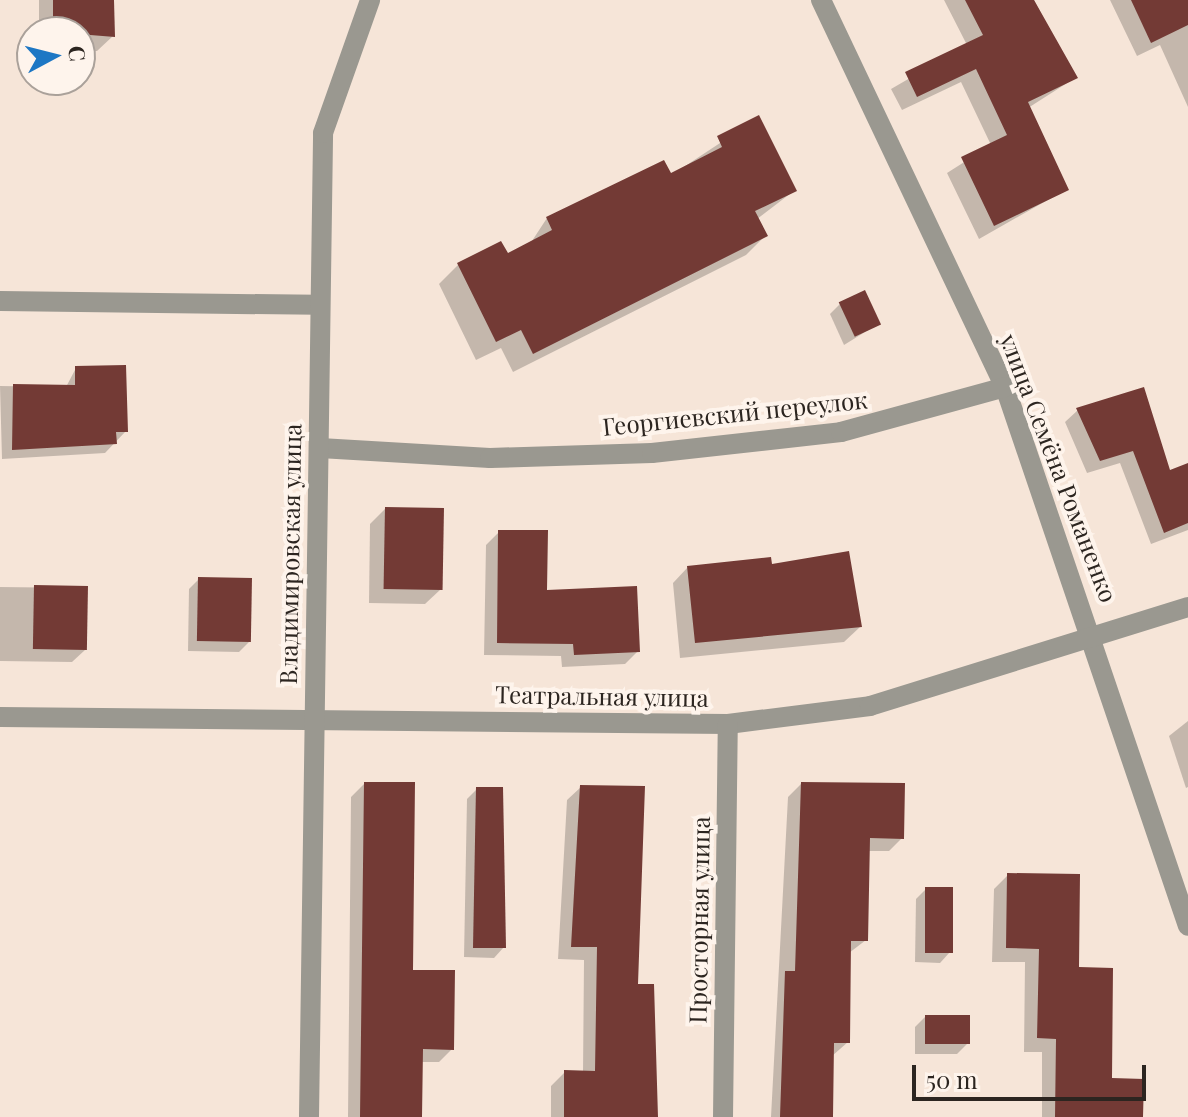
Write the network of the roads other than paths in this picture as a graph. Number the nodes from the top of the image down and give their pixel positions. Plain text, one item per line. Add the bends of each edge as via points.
1 (370, 0) edge
2 (821, 0) edge
3 (0, 301) edge
4 (317, 305) junction
5 (1005, 387) junction
6 (320, 448) junction
7 (1188, 607) edge
8 (1095, 640) junction
9 (0, 717) edge
10 (311, 718) junction
11 (728, 724) junction
12 (1188, 926) edge
13 (309, 1117) edge
14 (723, 1117) edge

1 - 4 street, Владимировская улица via 323,133
2 - 5 street, улица Семёна Романенко
3 - 4 street
4 - 6 street, Владимировская улица
5 - 6 street, Георгиевский переулок via 841,432 652,453 490,458
5 - 8 street, улица Семёна Романенко
6 - 10 street, Владимировская улица
7 - 8 street, Театральная улица
8 - 11 street, Театральная улица via 870,706
8 - 12 street, улица Семёна Романенко
9 - 10 street, Театральная улица
10 - 11 street, Театральная улица
10 - 13 street, Владимировская улица
11 - 14 street, Просторная улица

